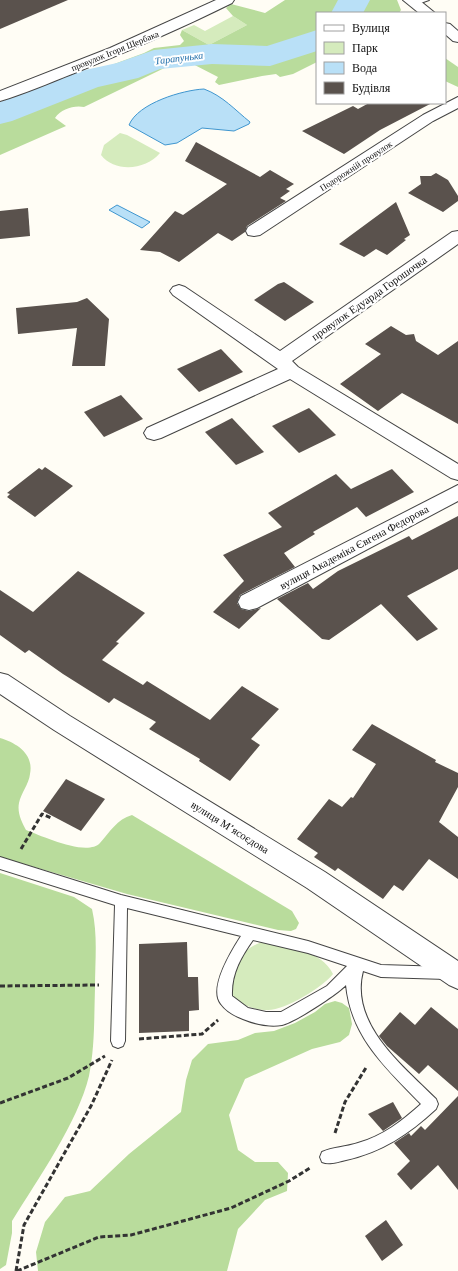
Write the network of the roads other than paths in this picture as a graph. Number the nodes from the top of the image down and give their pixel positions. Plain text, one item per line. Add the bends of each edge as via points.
1 (227, 0) edge
2 (417, 1) edge
3 (427, 12) edge
4 (446, 28) edge
5 (458, 38) edge
6 (0, 96) edge
7 (458, 102) edge
8 (254, 231) dead end
9 (458, 236) edge
10 (180, 291) dead end
11 (286, 365) junction
12 (154, 433) dead end
13 (458, 477) edge
14 (250, 602) dead end
15 (0, 682) edge
16 (6, 865) edge
17 (122, 901) junction
18 (251, 932) junction
19 (358, 963) junction
20 (456, 975) edge
21 (117, 1045) road end
22 (327, 1157) road end

1 - 6 street, провулок Ігоря Щербака via 108,56
2 - 3 street
4 - 5 street
7 - 8 street, Подорожній провулок via 428,118
9 - 11 street, провулок Едуарда Горошочка
10 - 11 street, вулиця Академіка Євгена Федорова
11 - 12 street
11 - 13 street, вулиця Академіка Євгена Федорова
13 - 14 street, вулиця Академіка Євгена Федорова
15 - 20 street, вулиця Мʼясоєдова via 316,880
16 - 17 lane
17 - 18 lane
17 - 21 lane
18 - 19 lane
18 - 19 lane via 227,972 224,992 225,999 230,1004 246,1014 259,1018 282,1018 332,990
19 - 20 lane via 380,971
19 - 22 lane via 352,982 352,994 363,1023 378,1050 431,1104 412,1122 380,1144 353,1153

